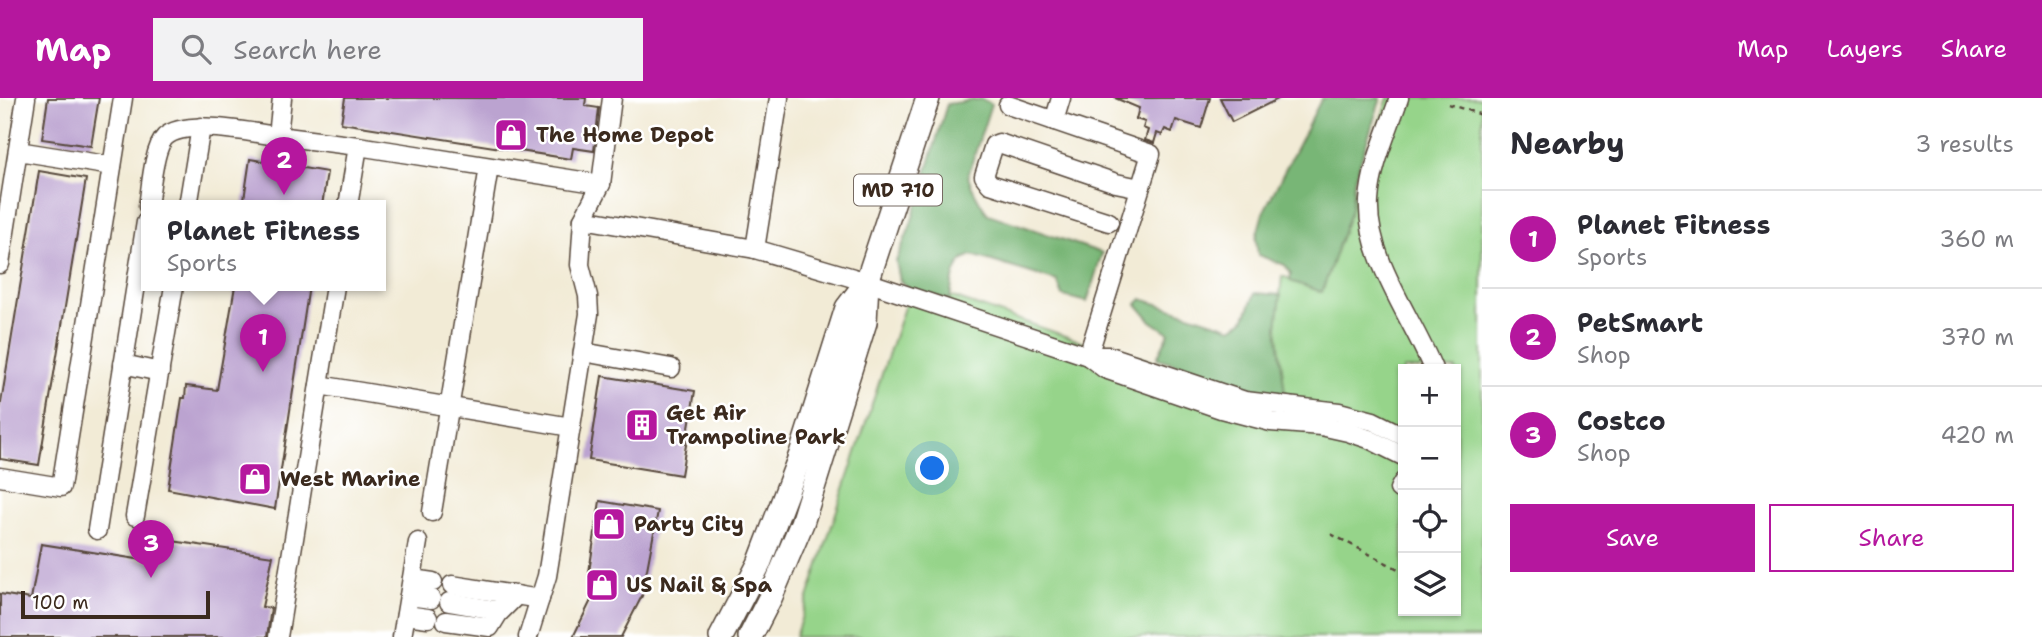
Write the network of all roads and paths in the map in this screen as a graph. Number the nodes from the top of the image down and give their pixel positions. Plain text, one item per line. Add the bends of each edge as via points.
1 (26, 98) edge
2 (122, 98) edge
3 (282, 98) edge
4 (612, 98) edge
5 (779, 98) edge
6 (928, 98) edge
7 (1061, 98) edge
8 (1399, 98) edge
9 (1448, 104) dead end
10 (1007, 105) dead end
11 (1482, 115) edge
12 (1054, 121) junction
13 (201, 127) junction
14 (278, 136) junction
15 (358, 146) junction
16 (18, 151) junction
17 (112, 166) junction
18 (489, 167) junction
19 (601, 184) junction
20 (1139, 191) junction
21 (149, 200) edge
22 (189, 200) edge
23 (349, 200) edge
24 (583, 219) junction
25 (1127, 230) junction
26 (755, 249) junction
27 (141, 253) edge
28 (0, 264) edge
29 (867, 282) junction
30 (173, 291) edge
31 (334, 291) edge
32 (583, 352) junction
33 (1088, 356) junction
34 (123, 364) junction
35 (1431, 364) edge
36 (671, 368) dead end
37 (160, 372) junction
38 (319, 385) junction
39 (449, 407) junction
40 (571, 427) junction
41 (1398, 434) edge
42 (1398, 454) edge
43 (0, 477) edge
44 (432, 512) dead end
45 (135, 516) dead end
46 (97, 530) dead end
47 (1331, 534) dead end
48 (418, 542) dead end
49 (1398, 569) dead end
50 (410, 587) junction
51 (432, 591) dead end
52 (517, 595) junction
53 (540, 599) junction
54 (503, 608) junction
55 (406, 615) junction
56 (428, 618) dead end
57 (446, 621) dead end
58 (489, 632) edge
59 (278, 637) edge
60 (402, 637) edge
61 (528, 637) edge
62 (720, 637) edge
63 (750, 637) edge

1 - 16 lane
2 - 17 lane
3 - 14 lane
4 - 19 lane
5 - 26 lane
6 - 29 main road, MD 710
7 - 12 lane
8 - 35 lane via 1370,188 1370,224 1378,253
9 - 11 path
10 - 12 lane
12 - 20 lane via 1151,154
13 - 14 lane
13 - 21 lane via 165,138 156,155
13 - 22 lane
14 - 15 lane
15 - 18 lane
15 - 23 lane
16 - 17 lane
16 - 28 lane
17 - 43 lane via 61,487
18 - 19 lane
18 - 39 lane
19 - 24 lane
20 - 25 lane
20 - 25 lane via 1121,189 999,142 984,176 990,184 1109,222 1109,228
24 - 26 lane
24 - 32 lane via 580,265 589,314
25 - 33 lane
26 - 29 lane
27 - 34 lane
29 - 33 lane
29 - 62 main road, MD 710 via 847,308 764,552
29 - 63 main road, MD 710 via 865,322 802,523
30 - 37 lane
31 - 38 lane
32 - 36 lane
32 - 40 lane
33 - 41 lane via 1110,356 1245,401 1350,415
33 - 42 lane via 1105,369 1221,409 1271,422 1348,432
34 - 37 lane
34 - 46 lane
37 - 45 lane
38 - 39 lane
38 - 59 lane
39 - 40 lane
39 - 44 lane
40 - 53 lane
47 - 49 path
48 - 50 lane
50 - 51 lane
50 - 55 lane
52 - 53 lane
52 - 54 lane
52 - 54 lane via 450,593 495,610
53 - 61 lane
54 - 58 lane
55 - 56 lane
55 - 60 lane
57 - 58 lane

